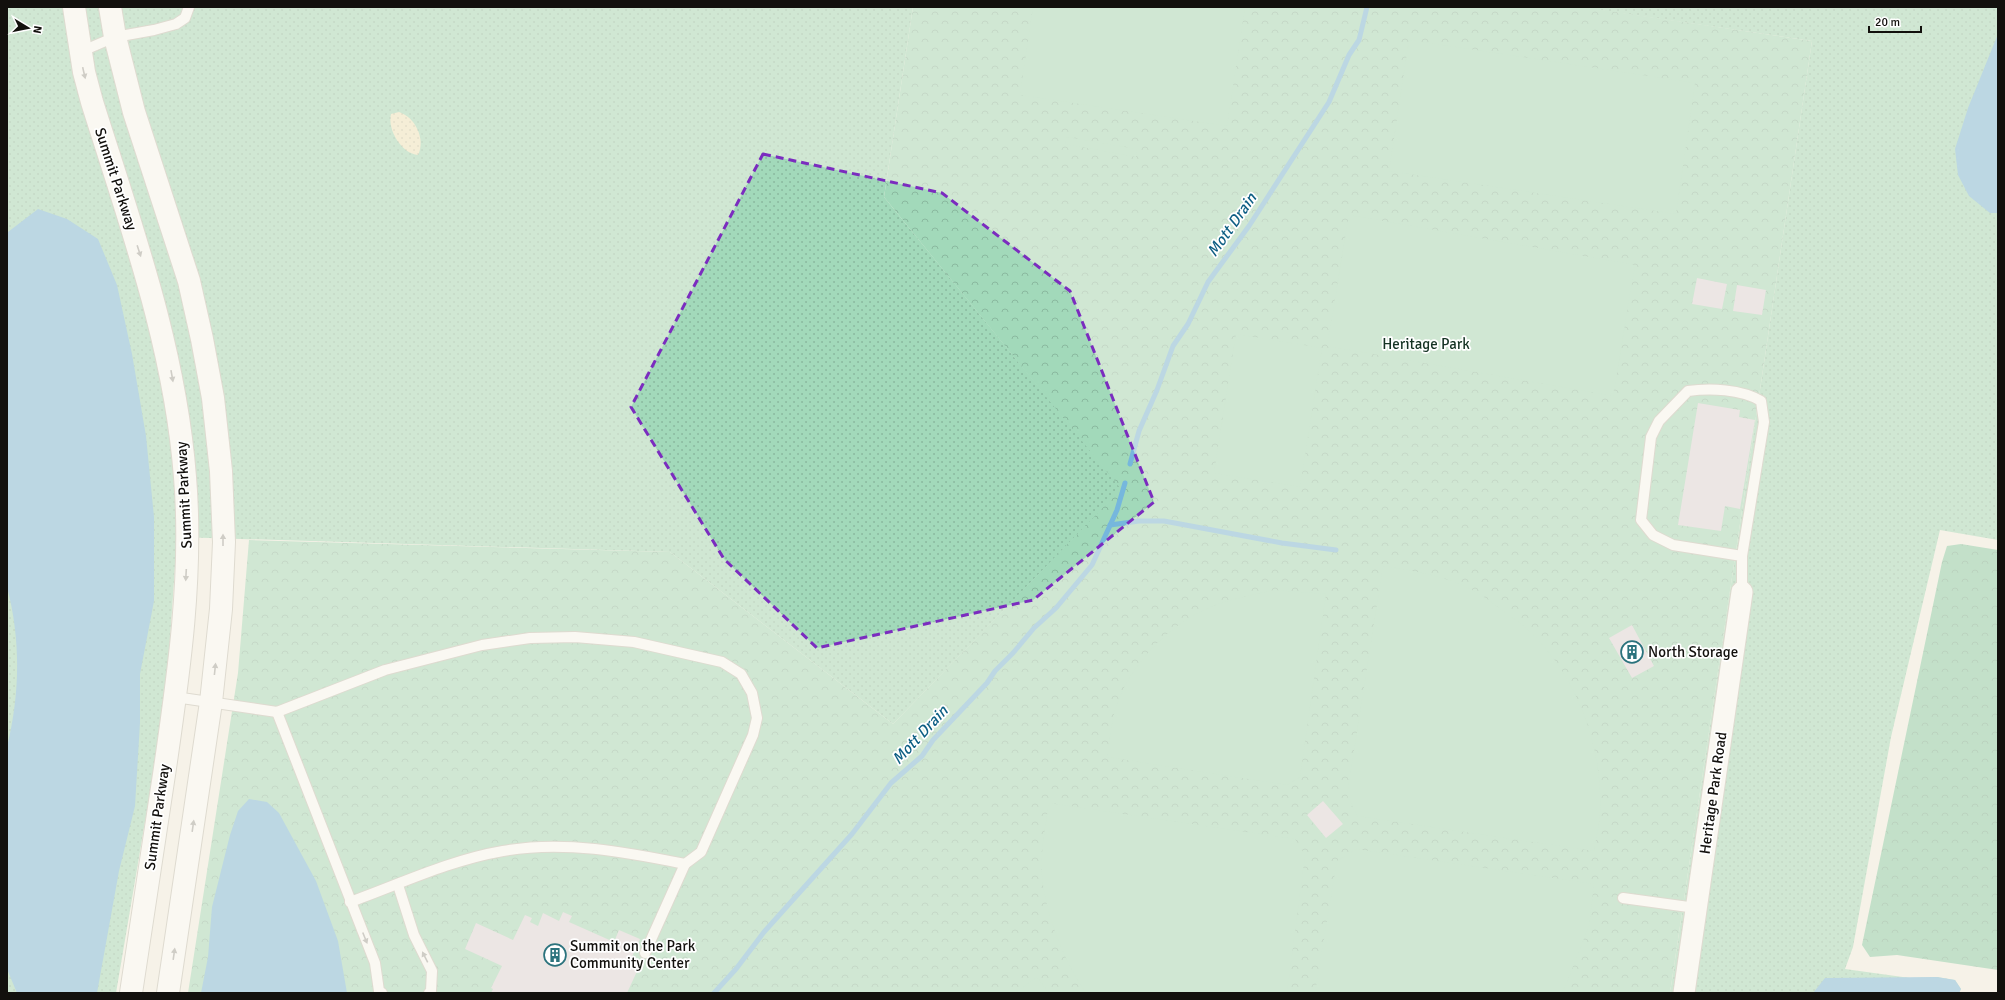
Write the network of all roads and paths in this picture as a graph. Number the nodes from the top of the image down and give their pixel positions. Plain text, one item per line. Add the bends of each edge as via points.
1 (74, 7) edge
2 (110, 7) edge
3 (189, 7) edge
4 (115, 37) junction
5 (80, 52) junction
6 (1742, 556) junction
7 (1742, 592) joint
8 (175, 697) junction
9 (211, 702) junction
10 (277, 712) junction
11 (685, 864) junction
12 (398, 885) junction
13 (1623, 898) dead end
14 (350, 902) junction
15 (1696, 908) junction
16 (645, 953) dead end
17 (131, 993) edge
18 (168, 993) edge
19 (382, 993) edge
20 (429, 993) edge
21 (1684, 993) edge

1 - 5 street, Summit Parkway
2 - 4 street
3 - 4 lane via 185,18 176,24
4 - 5 lane
9 -> 4 street via 221,610 224,542 221,471 213,398 189,281 134,112
5 -> 8 street, Summit Parkway via 92,102 156,308 177,406 185,478 187,545
6 - 6 lane via 1764,422 1761,401 1751,395 1704,389 1688,391 1659,421 1651,437 1641,520 1653,534 1672,545
6 - 7 lane
7 - 15 street, Heritage Park Road
8 - 9 lane
8 - 17 street, Summit Parkway
9 - 10 lane
18 -> 9 street
10 - 11 lane via 384,670 482,645 530,638 575,637 634,642 722,662 741,674 752,693 757,718 753,735 701,852
10 - 14 lane
11 - 12 lane via 649,856 550,846 504,850 457,862
11 - 16 lane
12 - 14 lane
20 -> 12 lane via 432,971 414,934
13 - 15 lane
14 -> 19 lane via 374,963 379,991
15 - 21 street, Heritage Park Road

